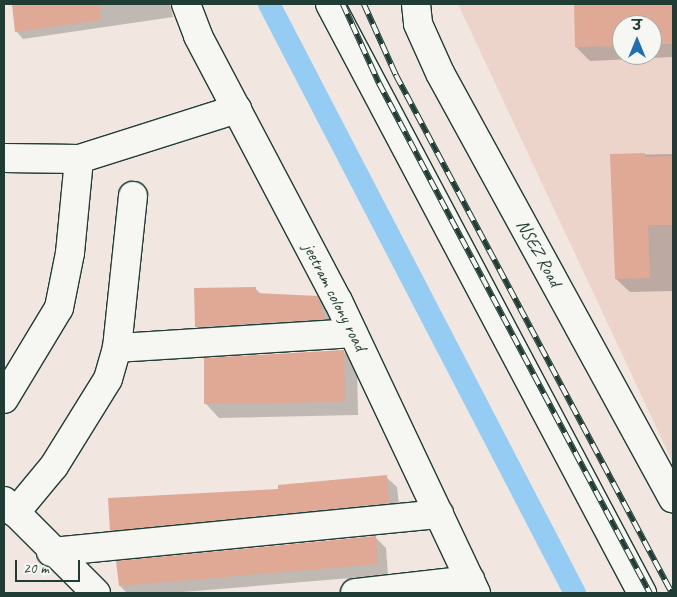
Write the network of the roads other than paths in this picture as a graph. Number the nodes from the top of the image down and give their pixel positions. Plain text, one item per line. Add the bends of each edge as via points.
1 (186, 4) edge
2 (330, 4) edge
3 (416, 4) edge
4 (237, 109) junction
5 (4, 158) edge
6 (79, 159) junction
7 (133, 196) dead end
8 (353, 333) junction
9 (117, 348) junction
10 (4, 399) edge
11 (673, 498) edge
12 (9, 507) edge
13 (439, 514) junction
14 (51, 552) junction
15 (473, 586) edge
16 (96, 593) edge
17 (355, 593) edge
18 (642, 593) edge

1 - 4 street, jeetram colony road
2 - 18 street
3 - 11 street, NSEZ Road via 418,24 440,73
4 - 6 street
4 - 8 street, jeetram colony road
5 - 6 street
6 - 10 street via 70,253 58,308
7 - 9 street
8 - 9 street
8 - 13 street, jeetram colony road
9 - 12 street via 108,379 54,466
12 - 14 street
13 - 14 street
13 - 15 street, jeetram colony road
14 - 16 street
15 - 17 street

